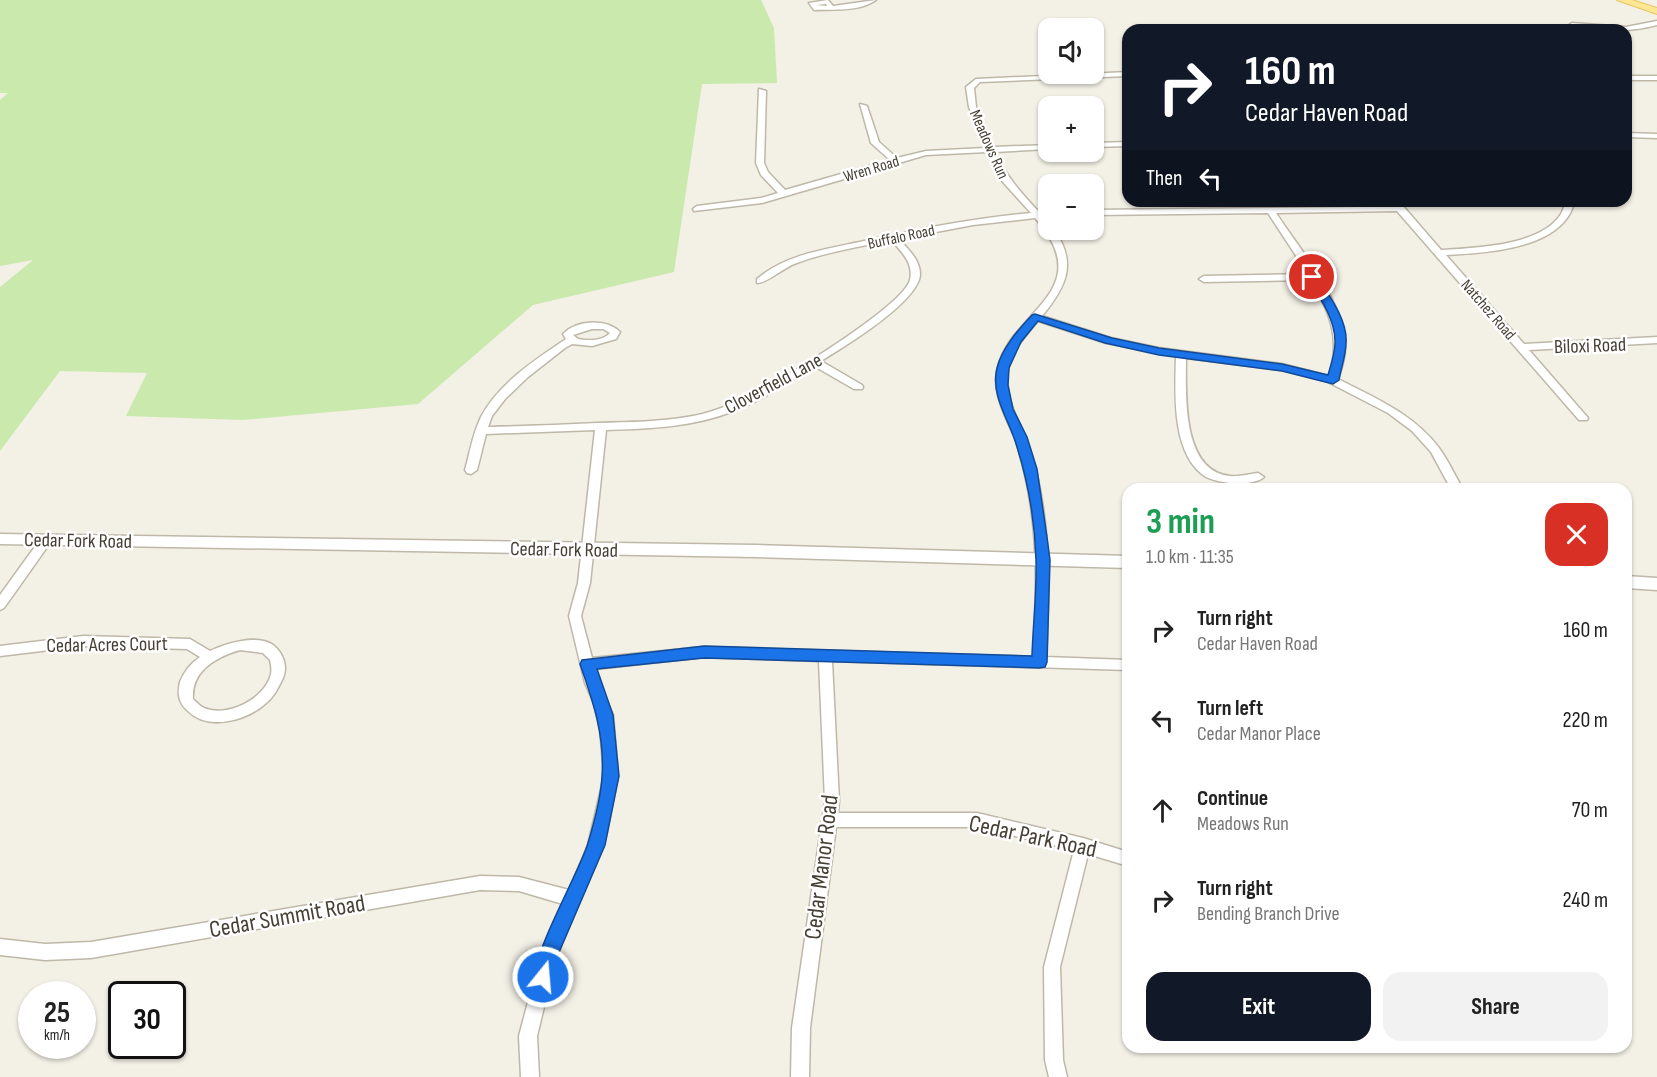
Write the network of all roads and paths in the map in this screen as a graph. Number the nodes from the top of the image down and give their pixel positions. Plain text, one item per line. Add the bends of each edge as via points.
1 (873, 0) edge
2 (1622, 0) edge
3 (831, 7) dead end
4 (1657, 11) edge
5 (1657, 23) edge
6 (1632, 28) edge
7 (1122, 74) edge
8 (1632, 78) edge
9 (1657, 78) edge
10 (762, 91) dead end
11 (863, 106) dead end
12 (1632, 135) edge
13 (1657, 136) edge
14 (1122, 144) edge
15 (1104, 145) edge
16 (1038, 147) edge
17 (989, 149) junction
18 (895, 160) junction
19 (784, 194) junction
20 (1370, 207) edge
21 (1400, 207) edge
22 (1568, 207) edge
23 (697, 209) dead end
24 (1271, 211) junction
25 (1104, 212) edge
26 (1036, 215) junction
27 (893, 237) junction
28 (1440, 253) junction
29 (1312, 277) junction
30 (1204, 279) dead end
31 (760, 281) dead end
32 (1035, 317) junction
33 (571, 340) dead end
34 (1657, 340) edge
35 (1522, 347) junction
36 (1180, 355) junction
37 (815, 362) junction
38 (1333, 380) junction
39 (858, 387) dead end
40 (1583, 418) dead end
41 (601, 427) junction
42 (481, 431) junction
43 (471, 470) dead end
44 (1258, 477) dead end
45 (1454, 483) edge
46 (0, 539) edge
47 (46, 540) junction
48 (587, 549) junction
49 (1043, 560) junction
50 (1122, 562) edge
51 (1632, 582) edge
52 (1657, 584) edge
53 (0, 605) edge
54 (0, 651) edge
55 (825, 656) junction
56 (210, 657) junction
57 (1039, 662) junction
58 (588, 664) junction
59 (1122, 665) edge
60 (829, 820) junction
61 (1083, 845) junction
62 (1122, 857) edge
63 (573, 900) junction
64 (0, 947) edge
65 (530, 1077) edge
66 (800, 1077) edge
67 (1058, 1077) edge

1 - 3 street
2 - 4 main road
5 - 6 street
7 - 17 street, Meadows Run via 974,82 970,87 971,100
8 - 9 street
10 - 19 street via 760,163
11 - 18 street via 875,143
12 - 13 street
14 - 15 street
16 - 17 street, Wren Road
17 - 18 street, Wren Road via 946,151
17 - 26 street, Meadows Run via 1006,182
18 - 19 street, Wren Road
19 - 23 street, Wren Road
20 - 24 street
21 - 28 street, Natchez Road
22 - 28 street via 1558,222 1529,239 1502,247
24 - 25 street
24 - 29 street
26 - 27 street, Buffalo Road
26 - 32 street, Meadows Run via 1059,245 1064,266 1058,289
27 - 31 street, Buffalo Road via 790,264 769,272
27 - 37 street, Cloverfield Lane via 916,266 912,286 871,325
28 - 35 street, Natchez Road
29 - 30 street
29 - 38 street via 1338,326 1341,342
32 - 36 street via 1109,340
32 - 49 street, Meadows Run via 1016,341 1003,368 1002,385 1007,409 1031,469
33 - 42 street via 500,398 487,414
34 - 35 street, Biloxi Road
35 - 40 street, Natchez Road
36 - 38 street via 1282,367
36 - 44 street via 1183,418 1196,463 1216,478 1241,481
37 - 39 street
37 - 41 street, Cloverfield Lane via 753,399 712,415 672,423
38 - 45 street via 1392,411 1416,429 1435,450
41 - 42 street, Cloverfield Lane
41 - 48 street
42 - 43 street
46 - 47 street, Cedar Fork Road
47 - 48 street, Cedar Fork Road
47 - 53 street
48 - 49 street, Cedar Fork Road
48 - 58 street via 576,616
49 - 50 street, Cedar Fork Road
49 - 57 street, Meadows Run
51 - 52 street
54 - 56 street, Cedar Acres Court via 83,641 179,642
55 - 57 street
55 - 58 street via 704,652
55 - 60 street, Cedar Manor Road via 832,801
56 - 56 street via 194,670 185,687 190,708 204,715 224,716 246,709 272,688 279,672 273,652 259,645 240,645
57 - 59 street
58 - 63 street via 606,715 610,776 596,845
60 - 61 street, Cedar Park Road via 977,819
60 - 66 street, Cedar Manor Road via 801,1028
61 - 62 street, Cedar Park Road
61 - 67 street via 1052,968 1054,1060
63 - 64 street, Cedar Summit Road via 519,884 480,883 91,950 59,953
63 - 65 street via 548,957 528,1036

